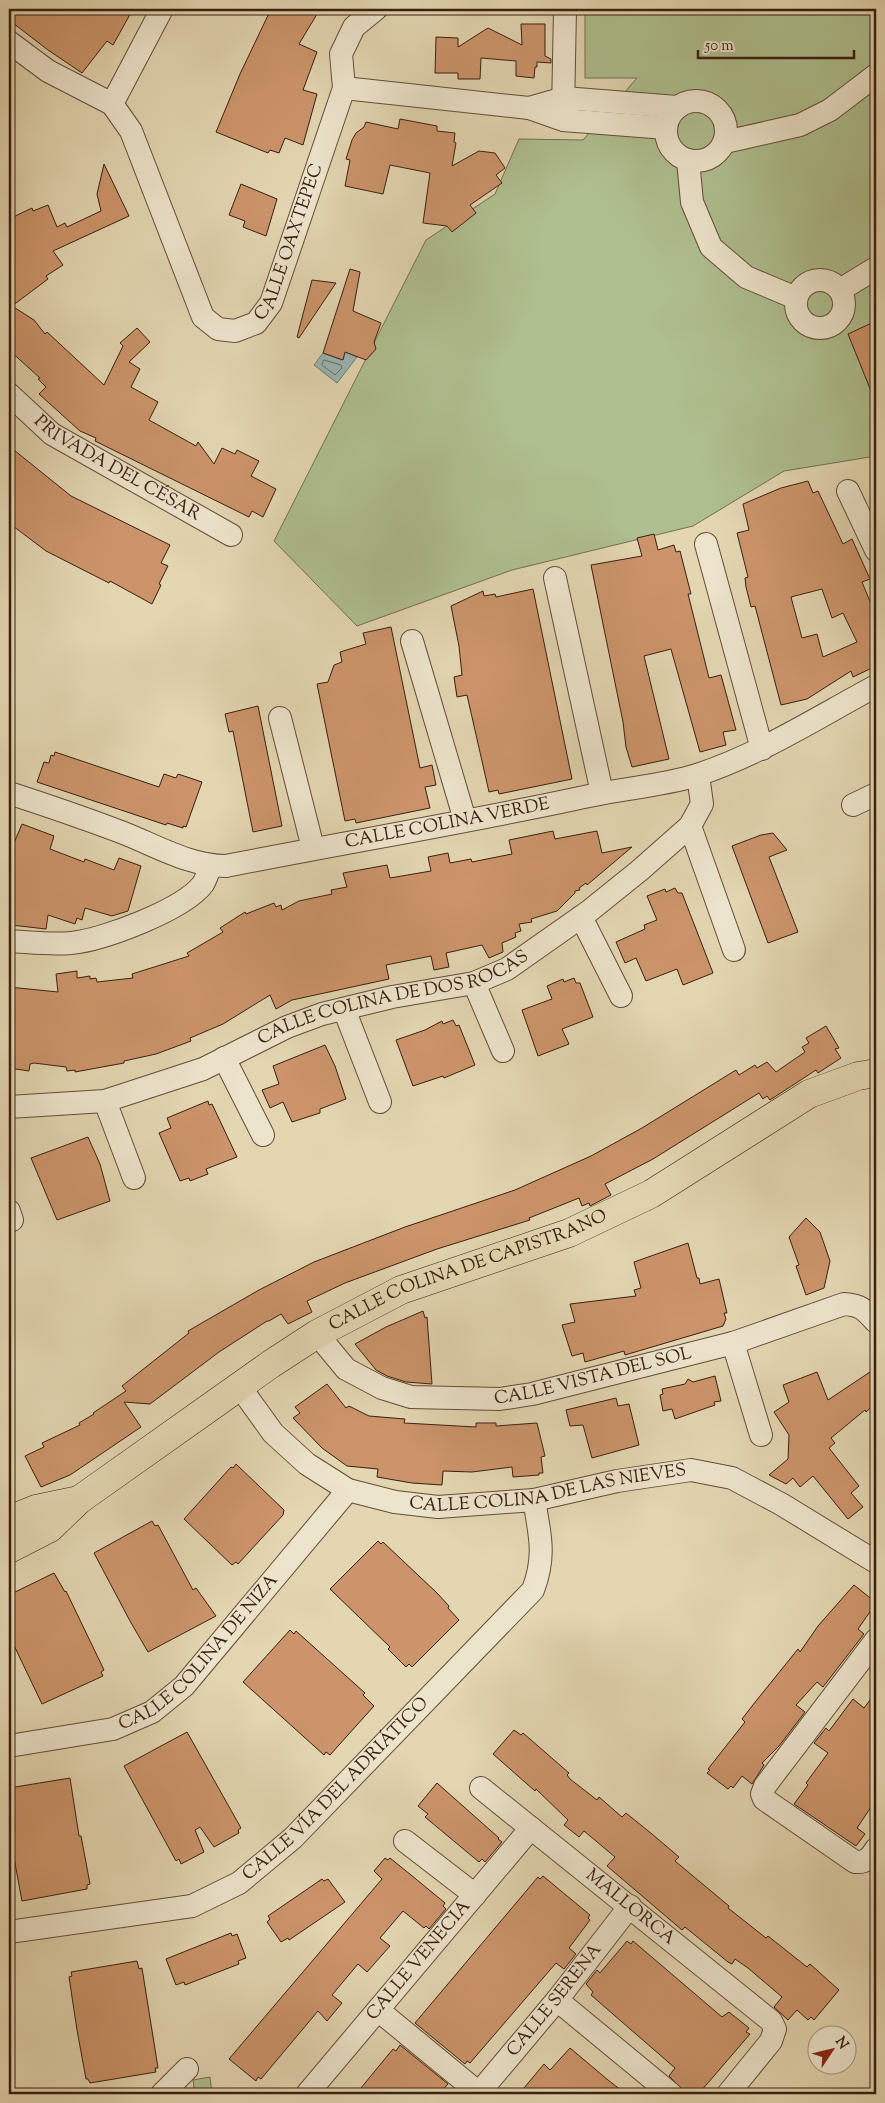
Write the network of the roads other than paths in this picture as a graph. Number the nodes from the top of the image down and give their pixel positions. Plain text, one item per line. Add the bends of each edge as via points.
1 (162, 9) edge
2 (376, 9) edge
3 (565, 9) edge
4 (9, 42) edge
5 (876, 75) edge
6 (344, 88) junction
7 (564, 98) junction
8 (112, 104) junction
9 (678, 107) junction
10 (529, 108) junction
11 (563, 120) junction
12 (666, 128) junction
13 (725, 142) junction
14 (688, 160) junction
15 (876, 268) edge
16 (840, 290) junction
17 (796, 298) junction
18 (9, 394) edge
19 (848, 491) dead end
20 (231, 535) dead end
21 (706, 544) dead end
22 (876, 550) edge
23 (555, 578) dead end
24 (412, 641) dead end
25 (876, 686) edge
26 (280, 718) dead end
27 (762, 749) junction
28 (698, 774) junction
29 (9, 793) edge
30 (602, 793) junction
31 (876, 794) edge
32 (853, 805) dead end
33 (464, 820) junction
34 (690, 826) junction
35 (314, 848) junction
36 (211, 866) junction
37 (581, 917) junction
38 (9, 940) edge
39 (734, 950) dead end
40 (474, 983) junction
41 (621, 996) dead end
42 (344, 1009) junction
43 (502, 1051) dead end
44 (224, 1058) junction
45 (876, 1073) edge
46 (105, 1101) junction
47 (380, 1102) dead end
48 (9, 1107) edge
49 (262, 1135) dead end
50 (134, 1178) dead end
51 (876, 1322) edge
52 (318, 1334) junction
53 (732, 1343) junction
54 (240, 1387) junction
55 (761, 1435) dead end
56 (348, 1490) junction
57 (79, 1500) junction
58 (534, 1500) junction
59 (36, 1509) junction
60 (9, 1511) edge
61 (9, 1520) edge
62 (9, 1548) edge
63 (876, 1562) edge
64 (876, 1640) edge
65 (9, 1746) edge
66 (481, 1788) dead end
67 (531, 1828) junction
68 (405, 1841) dead end
69 (876, 1849) edge
70 (475, 1894) junction
71 (630, 1906) junction
72 (9, 1932) edge
73 (557, 2000) junction
74 (378, 2010) junction
75 (187, 2069) dead end
76 (162, 2094) edge
77 (306, 2094) edge
78 (479, 2094) edge
79 (671, 2094) edge
80 (728, 2094) edge

1 - 8 street
2 - 6 street via 354,27 341,54
3 - 7 street
4 - 8 street, CALLE OAXTEPEC via 48,71
5 - 13 street via 830,110 800,125
6 - 8 street, CALLE OAXTEPEC via 271,303 256,323 235,331 218,329 203,316 131,131
6 - 10 street
7 - 9 street
7 - 10 street
7 - 11 street
9 - 12 street
9 - 13 street via 692,101 707,102 720,112 726,126
10 - 11 street
11 - 12 street
12 - 14 street via 668,142 676,154
13 - 14 street via 716,154 702,161
14 - 17 street via 692,202 711,247 746,277
15 - 16 street
16 - 17 street via 829,282 815,280 804,286
16 - 17 street via 844,306 838,321 824,329 808,326 797,314
18 - 20 street, PRIVADA DEL CÉSAR via 52,434
19 - 22 street
21 - 27 street
23 - 30 street
24 - 33 street
25 - 27 street, CALLE COLINA VERDE
26 - 35 street
27 - 28 street, CALLE COLINA VERDE
28 - 30 street, CALLE COLINA VERDE
28 - 34 street, CALLE COLINA DE DOS ROCAS via 702,804
29 - 36 street, CALLE COLINA VERDE
30 - 33 street, CALLE COLINA VERDE
31 - 32 street
33 - 35 street, CALLE COLINA VERDE
34 - 37 street, CALLE COLINA DE DOS ROCAS
34 - 39 street
35 - 36 street, CALLE COLINA VERDE via 226,866
36 - 38 street via 203,884 187,898 162,913 103,937 71,943
37 - 40 street, CALLE COLINA DE DOS ROCAS via 507,969
37 - 41 street
40 - 42 street, CALLE COLINA DE DOS ROCAS
40 - 43 street
42 - 44 street, CALLE COLINA DE DOS ROCAS via 287,1027
42 - 47 street
44 - 46 street, CALLE COLINA DE DOS ROCAS via 203,1069
44 - 49 street
45 - 52 main road, CALLE COLINA DE CAPISTRANO via 858,1076 809,1094 651,1194 569,1234 401,1290
46 - 48 street, CALLE COLINA DE DOS ROCAS
46 - 50 street
51 - 53 street, CALLE VISTA DEL SOL via 857,1305 844,1304
52 - 53 street, CALLE VISTA DEL SOL via 346,1369 382,1388 411,1397 500,1399 532,1394
52 - 54 main road, CALLE COLINA DE CAPISTRANO
53 - 55 street
54 - 56 street, CALLE COLINA DE LAS NIEVES via 273,1433 307,1464
54 - 57 main road, CALLE COLINA DE CAPISTRANO
56 - 58 street, CALLE COLINA DE LAS NIEVES via 395,1502 438,1507
56 - 65 street, CALLE COLINA DE NIZA via 184,1686 152,1712 114,1730
57 - 59 main road, CALLE COLINA DE CAPISTRANO
57 - 62 main road, CALLE COLINA DE CAPISTRANO via 50,1528
58 - 63 street, CALLE COLINA DE LAS NIEVES via 617,1481 691,1470 732,1478
58 - 72 street, CALLE VÍA DEL ADRIÁTICO via 542,1549 540,1572 533,1590 293,1838 240,1883 192,1906
59 - 60 main road
59 - 61 main road, CALLE COLINA DE CAPISTRANO
64 - 69 street via 762,1794 764,1800 855,1862 868,1860
66 - 67 street, MALLORCA
67 - 70 street, CALLE VENECIA
67 - 71 street, MALLORCA
68 - 70 street
70 - 74 street, CALLE VENECIA
71 - 73 street, CALLE SERENA
71 - 80 street, MALLORCA via 771,2021 775,2029 771,2040
73 - 78 street, CALLE SERENA
73 - 79 street
74 - 77 street, CALLE VENECIA
74 - 78 street
75 - 76 street

